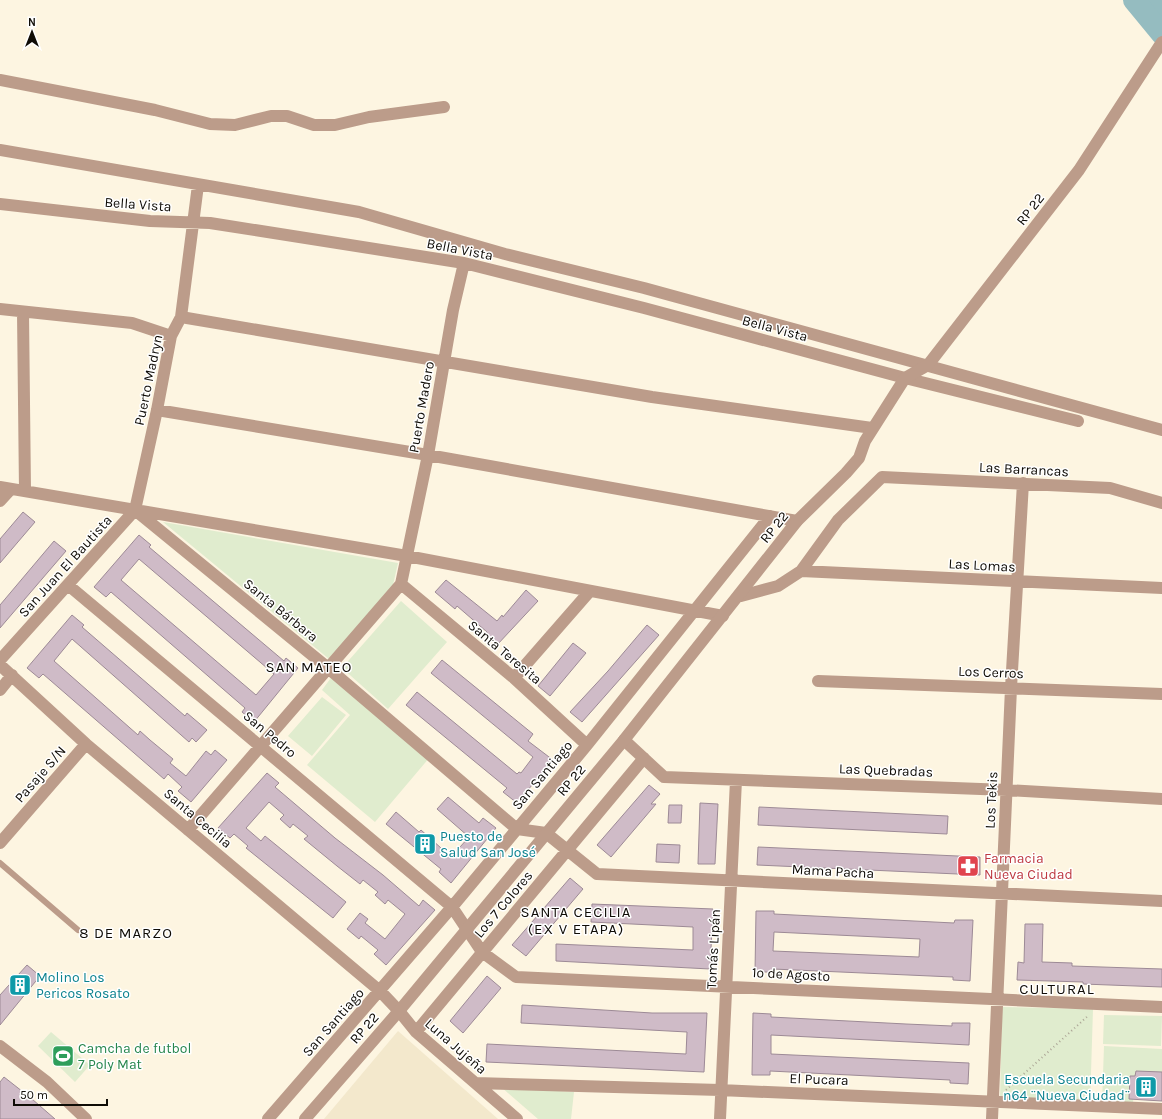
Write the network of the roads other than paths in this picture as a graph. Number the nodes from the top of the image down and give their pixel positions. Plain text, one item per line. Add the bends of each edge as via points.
1 (1162, 42) edge
2 (0, 80) edge
3 (444, 107) dead end
4 (0, 150) edge
5 (198, 185) junction
6 (0, 204) edge
7 (194, 222) junction
8 (464, 263) junction
9 (0, 309) edge
10 (23, 312) junction
11 (181, 317) junction
12 (171, 336) junction
13 (444, 362) junction
14 (928, 366) junction
15 (905, 378) junction
16 (157, 410) junction
17 (1078, 421) dead end
18 (872, 428) junction
19 (1162, 430) edge
20 (428, 455) junction
21 (1022, 483) junction
22 (5, 488) edge
23 (25, 491) junction
24 (0, 501) edge
25 (1162, 503) edge
26 (135, 510) junction
27 (770, 516) junction
28 (797, 521) junction
29 (407, 556) junction
30 (801, 571) junction
31 (1018, 581) junction
32 (68, 584) junction
33 (401, 584) junction
34 (1162, 588) edge
35 (590, 591) junction
36 (741, 596) dead end
37 (694, 611) junction
38 (723, 616) junction
39 (0, 660) edge
40 (0, 665) edge
41 (328, 668) junction
42 (12, 675) junction
43 (514, 678) junction
44 (818, 681) dead end
45 (1011, 688) junction
46 (0, 690) edge
47 (1162, 694) edge
48 (624, 740) junction
49 (86, 744) junction
50 (587, 745) junction
51 (261, 746) junction
52 (644, 758) junction
53 (736, 780) junction
54 (1006, 790) junction
55 (1162, 799) edge
56 (517, 829) junction
57 (188, 830) junction
58 (546, 833) junction
59 (0, 843) edge
60 (568, 850) junction
61 (0, 863) edge
62 (731, 881) junction
63 (1001, 894) junction
64 (1162, 901) edge
65 (452, 907) junction
66 (467, 929) junction
67 (78, 930) dead end
68 (482, 952) junction
69 (726, 987) junction
70 (380, 991) junction
71 (997, 998) junction
72 (1162, 1007) edge
73 (399, 1011) junction
74 (416, 1032) junction
75 (0, 1046) edge
76 (475, 1083) junction
77 (720, 1090) junction
78 (994, 1101) junction
79 (1162, 1109) edge
80 (86, 1119) edge
81 (268, 1119) edge
82 (305, 1119) edge
83 (518, 1119) edge
84 (720, 1119) edge
85 (992, 1119) edge

1 - 14 street, RP 22 via 1079,170
2 - 3 street via 216,124 235,125 271,116 287,116 314,125 334,125 369,117
4 - 5 street
5 - 7 street, Puerto Madryn
5 - 14 street via 359,212 505,254 644,288
6 - 7 street, Bella Vista via 150,221
7 - 8 street, Bella Vista
7 - 11 street, Puerto Madryn
8 - 13 street, Puerto Madero
8 - 15 street, Bella Vista
9 - 10 street
10 - 12 street via 132,323
10 - 23 street
11 - 12 street, Puerto Madryn
11 - 13 street
12 - 16 street, Puerto Madryn
13 - 18 street via 652,397
13 - 20 street, Puerto Madero
14 - 15 street, RP 22
14 - 19 street
15 - 17 street, Bella Vista
15 - 18 street, RP 22
16 - 20 street
16 - 26 street, Puerto Madryn
18 - 28 street, RP 22 via 859,458
20 - 27 street
20 - 29 street, Puerto Madero
21 - 25 street, Las Barrancas via 1110,488
21 - 30 street, Las Barrancas via 882,477 838,520
21 - 31 street, Los Tekis
22 - 23 street
22 - 24 street
23 - 26 street
26 - 29 street
26 - 32 street, San Juan El Bautista
26 - 41 street, Santa Bárbara
27 - 28 street
27 - 37 street, San Santiago
28 - 38 street, RP 22
29 - 33 street, Puerto Madero
29 - 35 street
30 - 31 street, Las Lomas
30 - 36 street via 778,586
31 - 34 street, Las Lomas
31 - 45 street, Los Tekis
32 - 39 street, San Juan El Bautista
32 - 51 street, San Pedro
33 - 41 street
33 - 43 street, Santa Teresita
35 - 37 street
35 - 43 street
37 - 38 street
37 - 50 street, San Santiago
38 - 48 street, RP 22
40 - 42 street, Santa Cecilia
41 - 51 street
41 - 56 street, Santa Bárbara
42 - 46 street
42 - 49 street, Santa Cecilia
43 - 50 street, Santa Teresita
44 - 45 street, Los Cerros
45 - 47 street, Los Cerros
45 - 54 street, Los Tekis
48 - 52 street, Las Quebradas
48 - 58 street, RP 22
49 - 57 street, Santa Cecilia
49 - 59 street, Pasaje S/N
50 - 56 street, San Santiago
51 - 57 street
51 - 65 street, San Pedro
52 - 53 street, Las Quebradas via 664,777
52 - 60 street, Los 7 Colores
53 - 54 street, Las Quebradas
53 - 62 street, Tomás Lipán
54 - 55 street, Las Quebradas
54 - 63 street, Los Tekis
56 - 58 street, Mama Pacha
56 - 65 street, San Santiago
57 - 70 street, Santa Cecilia
58 - 60 street, Mama Pacha
58 - 66 street, RP 22
60 - 62 street, Mama Pacha via 598,874
60 - 68 street, Los 7 Colores
61 - 67 lane
62 - 63 street, Mama Pacha
62 - 69 street, Tomás Lipán
63 - 64 street, Mama Pacha
63 - 71 street, Los Tekis
65 - 66 street, 1º de Agosto
65 - 70 street, San Santiago
66 - 68 street, 1º de Agosto
66 - 73 street, RP 22
68 - 69 street, 1º de Agosto via 516,977
68 - 74 street, Los 7 Colores
69 - 71 street, 1º de Agosto
69 - 77 street, Tomás Lipán
70 - 73 street, Luna Jujeña
70 - 81 street, San Santiago
71 - 72 street, 1º de Agosto
71 - 78 street, Los Tekis
73 - 74 street, Luna Jujeña
73 - 82 street, RP 22
74 - 76 street, Luna Jujeña
75 - 80 street via 47,1082
76 - 77 street, El Pucara
76 - 83 street, Luna Jujeña
77 - 78 street, El Pucara
77 - 84 street, Tomás Lipán
78 - 79 street, El Pucara
78 - 85 street, Los Tekis

